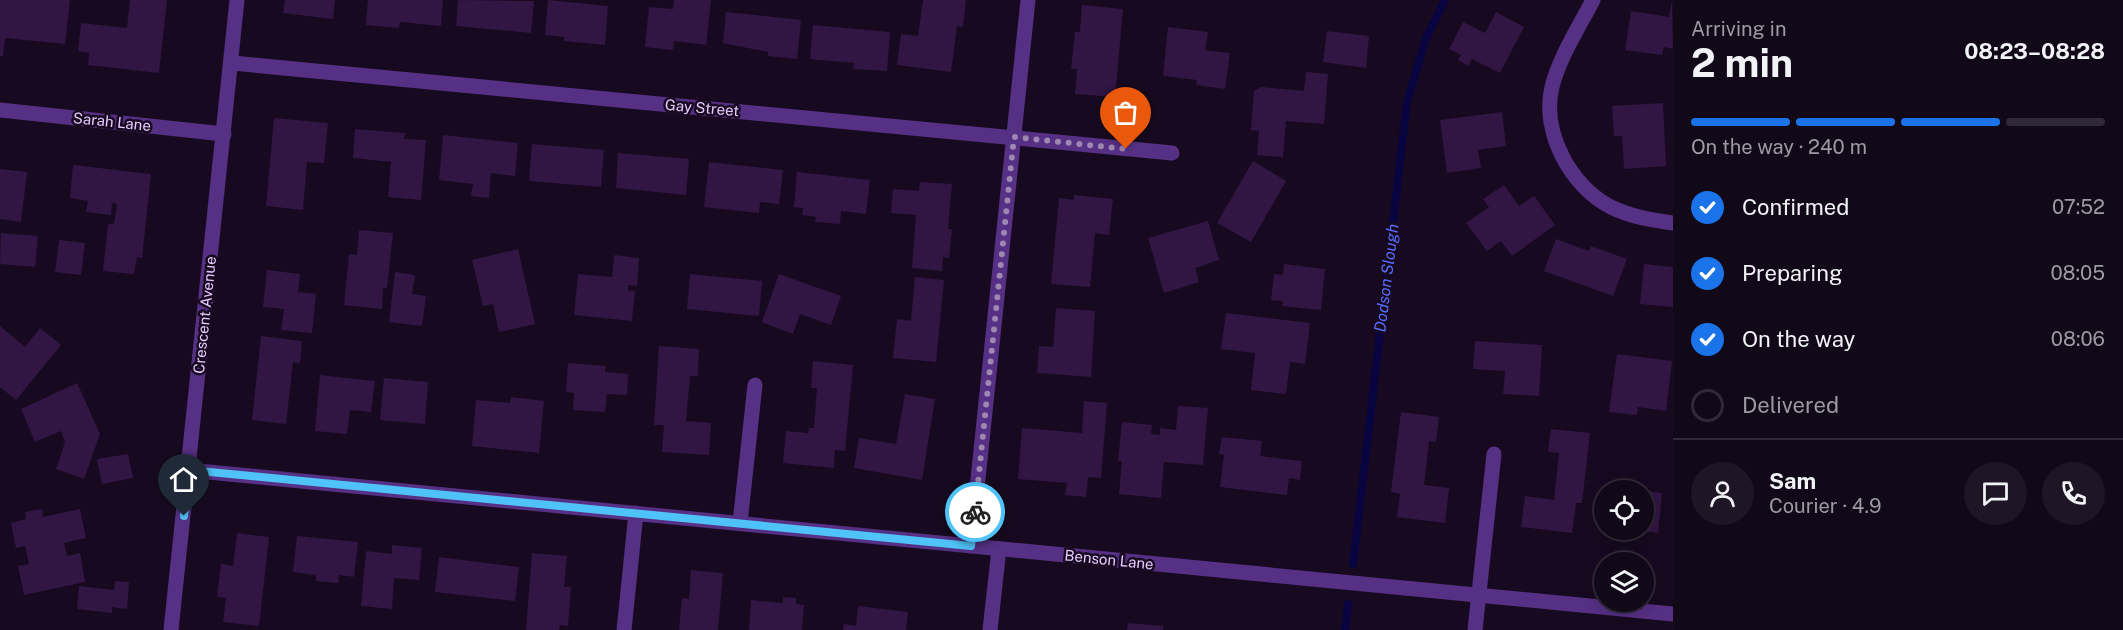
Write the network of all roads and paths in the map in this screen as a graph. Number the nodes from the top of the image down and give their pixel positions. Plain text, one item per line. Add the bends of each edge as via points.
1 (237, 0) edge
2 (1028, 0) edge
3 (1593, 0) edge
4 (232, 63) junction
5 (0, 110) edge
6 (224, 134) junction
7 (1014, 137) junction
8 (1172, 153) dead end
9 (1673, 223) edge
10 (755, 385) dead end
11 (1494, 454) dead end
12 (189, 470) junction
13 (636, 513) junction
14 (740, 524) junction
15 (971, 546) junction
16 (999, 549) junction
17 (1479, 596) junction
18 (1673, 614) edge
19 (171, 630) edge
20 (624, 630) edge
21 (990, 630) edge
22 (1475, 630) edge

1 - 4 street, Crescent Avenue
2 - 7 street
3 - 9 street via 1552,88 1552,126 1563,159 1582,184 1610,207 1643,219
4 - 6 street, Crescent Avenue
4 - 7 street, Gay Street
5 - 6 street, Sarah Lane
6 - 12 street, Crescent Avenue
7 - 8 street, Gay Street
7 - 15 street
10 - 14 street
11 - 17 street
12 - 13 street, Benson Lane
12 - 19 street, Crescent Avenue
13 - 14 street, Benson Lane
13 - 20 street
14 - 15 street, Benson Lane
15 - 16 street, Benson Lane
16 - 17 street, Benson Lane
16 - 21 street
17 - 18 street, Benson Lane
17 - 22 street

